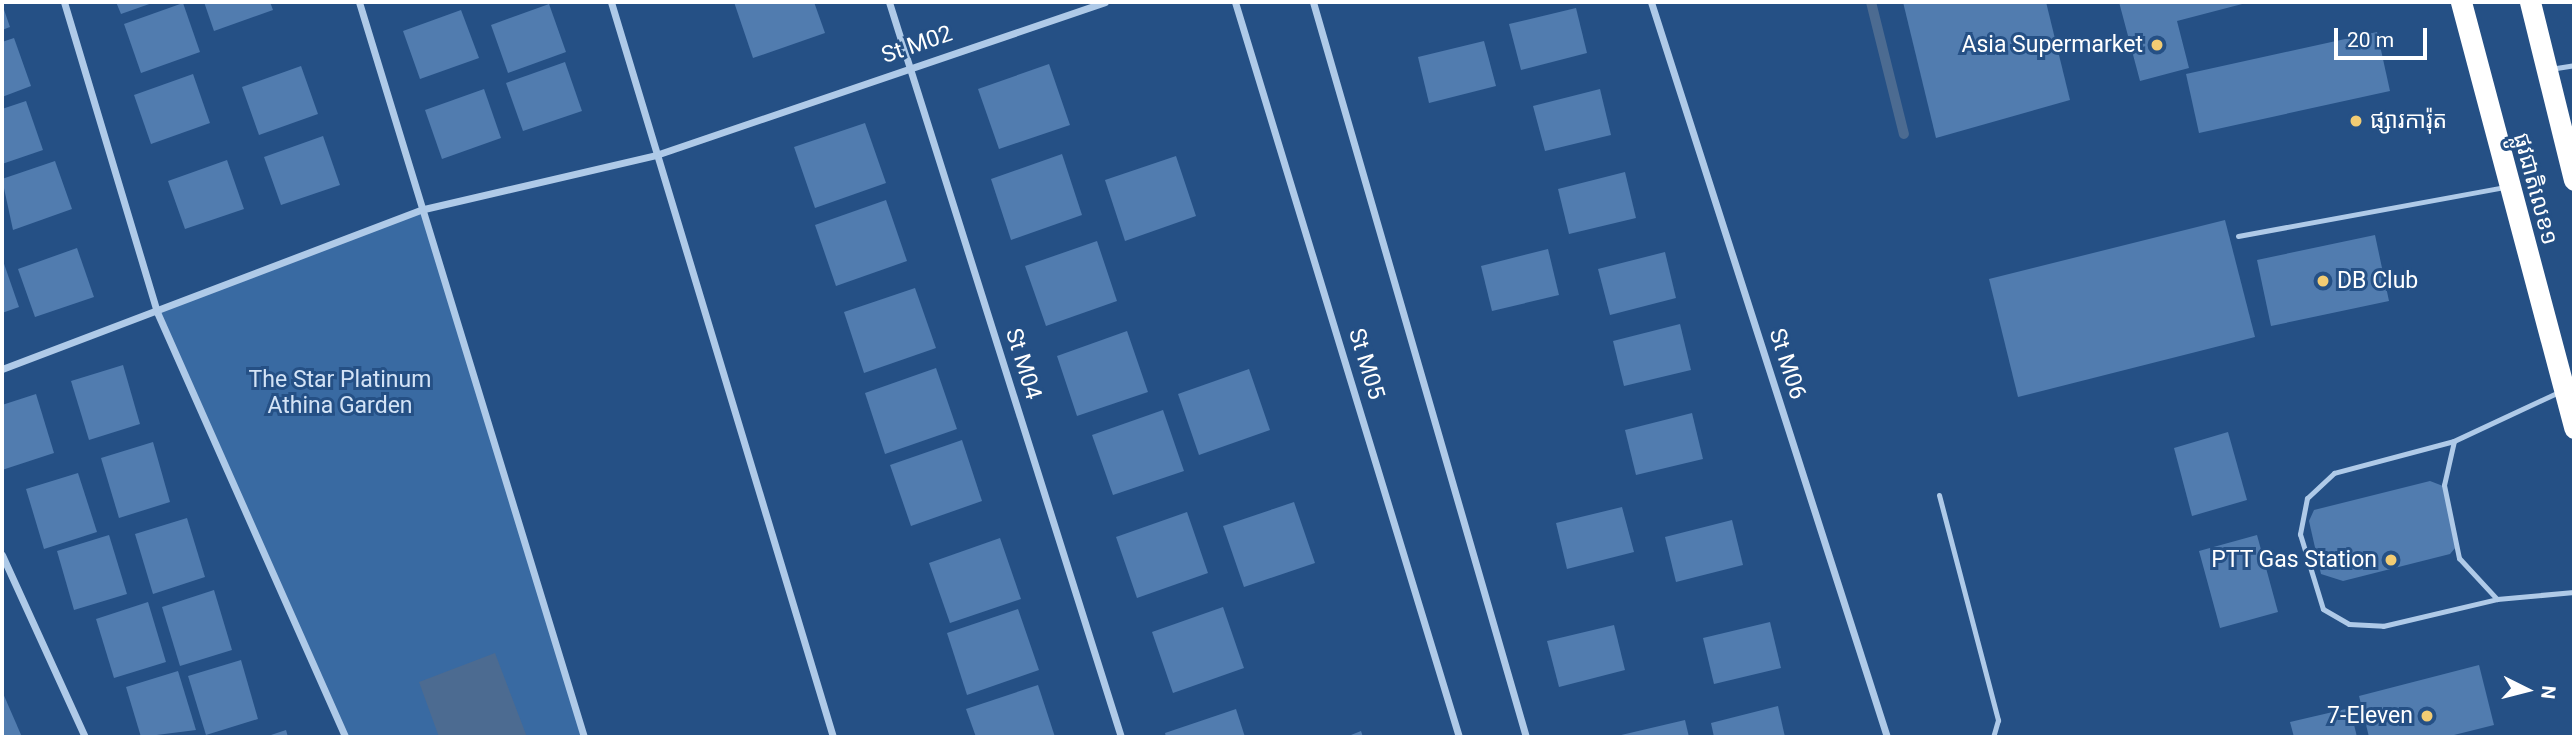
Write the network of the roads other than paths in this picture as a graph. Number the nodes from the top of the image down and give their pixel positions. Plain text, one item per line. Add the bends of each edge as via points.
1 (64, 2) edge
2 (359, 2) edge
3 (611, 2) edge
4 (889, 2) edge
5 (1105, 2) edge
6 (1235, 2) edge
7 (1313, 2) edge
8 (1651, 2) edge
9 (2461, 2) edge
10 (2530, 2) edge
11 (2574, 65) edge
12 (910, 68) junction
13 (2547, 70) junction
14 (656, 155) junction
15 (2574, 180) edge
16 (2506, 187) junction
17 (424, 209) junction
18 (2238, 236) dead end
19 (158, 312) junction
20 (2, 369) edge
21 (2563, 390) junction
22 (2574, 428) edge
23 (2454, 441) junction
24 (1939, 495) dead end
25 (2, 555) edge
26 (2574, 592) edge
27 (2497, 599) junction
28 (85, 737) edge
29 (345, 737) edge
30 (584, 737) edge
31 (833, 737) edge
32 (1121, 737) edge
33 (1460, 737) edge
34 (1527, 737) edge
35 (1887, 737) edge
36 (1993, 737) edge

1 - 19 street
2 - 17 street
3 - 14 street
4 - 12 street, St M04
5 - 12 street, St M02
6 - 33 street, St M05
7 - 34 street
8 - 35 street, St M06
9 - 16 highway, ផ្លូវជាតិលេខ១
10 - 13 highway, ផ្លូវជាតិលេខ១
11 - 13 lane
12 - 14 street, St M02
12 - 32 street, St M04
13 - 15 highway, ផ្លូវជាតិលេខ១
14 - 17 street, St M02
14 - 31 street
16 - 18 lane
16 - 21 highway, ផ្លូវជាតិលេខ១
17 - 19 street, St M02
17 - 30 street
19 - 20 street, St M02
19 - 29 street
21 - 22 highway, ផ្លូវជាតិលេខ១
21 - 23 lane
23 - 27 lane via 2444,485 2459,558
23 - 27 lane via 2334,473 2307,498 2300,534 2323,609 2349,624 2383,626
24 - 36 lane via 1998,720
25 - 28 street
26 - 27 lane

